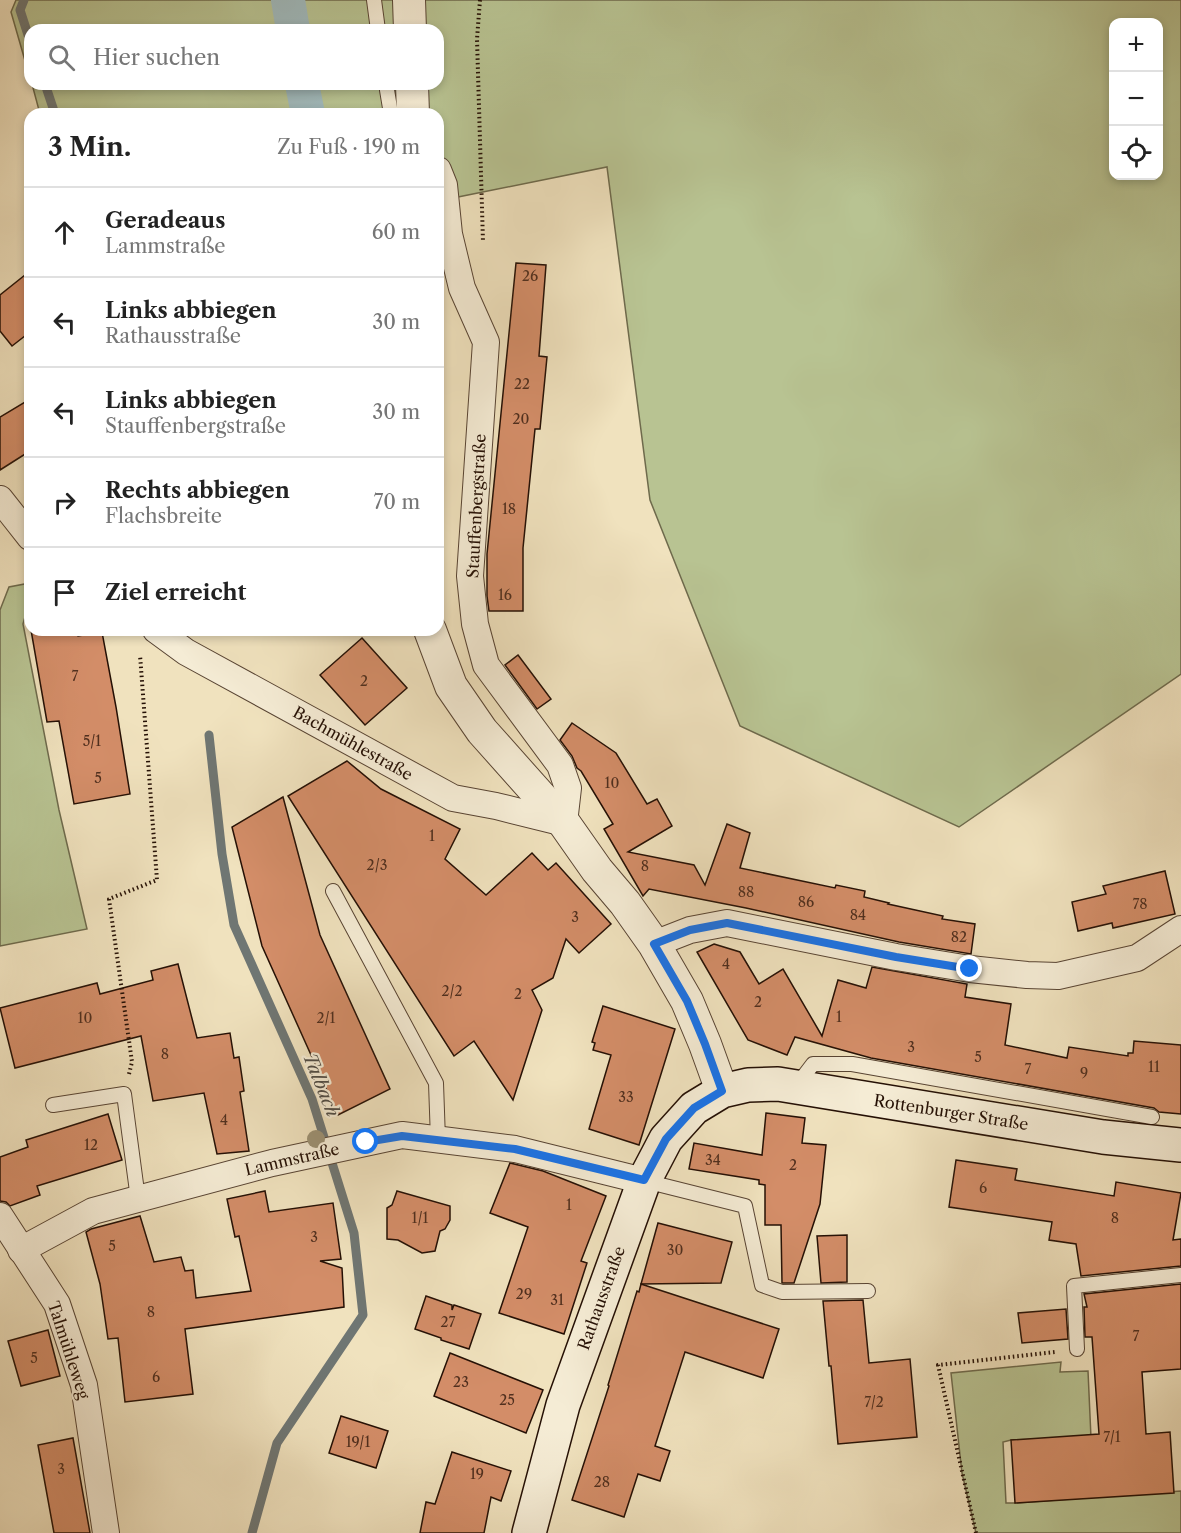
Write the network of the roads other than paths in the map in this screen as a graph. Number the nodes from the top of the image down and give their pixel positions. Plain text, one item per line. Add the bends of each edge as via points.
1 (374, 0) edge
2 (409, 0) edge
3 (377, 24) edge
4 (410, 24) edge
5 (387, 90) edge
6 (412, 90) edge
7 (390, 108) edge
8 (413, 108) edge
9 (444, 185) edge
10 (0, 499) edge
11 (24, 529) edge
12 (165, 636) edge
13 (432, 636) edge
14 (564, 823) junction
15 (333, 891) dead end
16 (1181, 929) edge
17 (654, 944) junction
18 (795, 1087) junction
19 (722, 1091) junction
20 (53, 1105) dead end
21 (1152, 1117) dead end
22 (438, 1140) junction
23 (1181, 1145) edge
24 (644, 1180) junction
25 (138, 1199) junction
26 (0, 1216) edge
27 (21, 1250) junction
28 (1181, 1275) edge
29 (868, 1291) dead end
30 (1077, 1349) road end
31 (106, 1533) edge
32 (529, 1533) edge

1 - 3 lane
2 - 4 street
5 - 7 lane
6 - 8 street
9 - 14 street, Stauffenbergstraße via 449,234 462,288 486,342 470,576 475,624 486,665 560,765 567,788
10 - 11 street
12 - 14 street, Bachmühlestraße via 453,798
13 - 14 street via 451,686 482,731
14 - 17 street
15 - 22 lane via 436,1083
16 - 17 street via 1137,958 1058,976 970,969 727,923 690,930
17 - 19 street via 687,1001
18 - 19 main road, Rottenburger Straße via 778,1084
18 - 21 lane via 813,1064 852,1064
18 - 23 main road, Rottenburger Straße via 1103,1137
19 - 24 main road, Rathausstraße via 694,1108 666,1139
20 - 25 lane via 124,1094
22 - 24 street, Lammstraße via 515,1149
22 - 25 street, Lammstraße via 402,1136 366,1142
24 - 29 lane via 746,1206 762,1285 782,1292
24 - 32 main road, Rathausstraße via 562,1404
25 - 27 street, Lammstraße via 93,1211
26 - 27 street, Talmühleweg
27 - 31 street, Talmühleweg via 57,1304 84,1385
28 - 30 lane via 1074,1286

